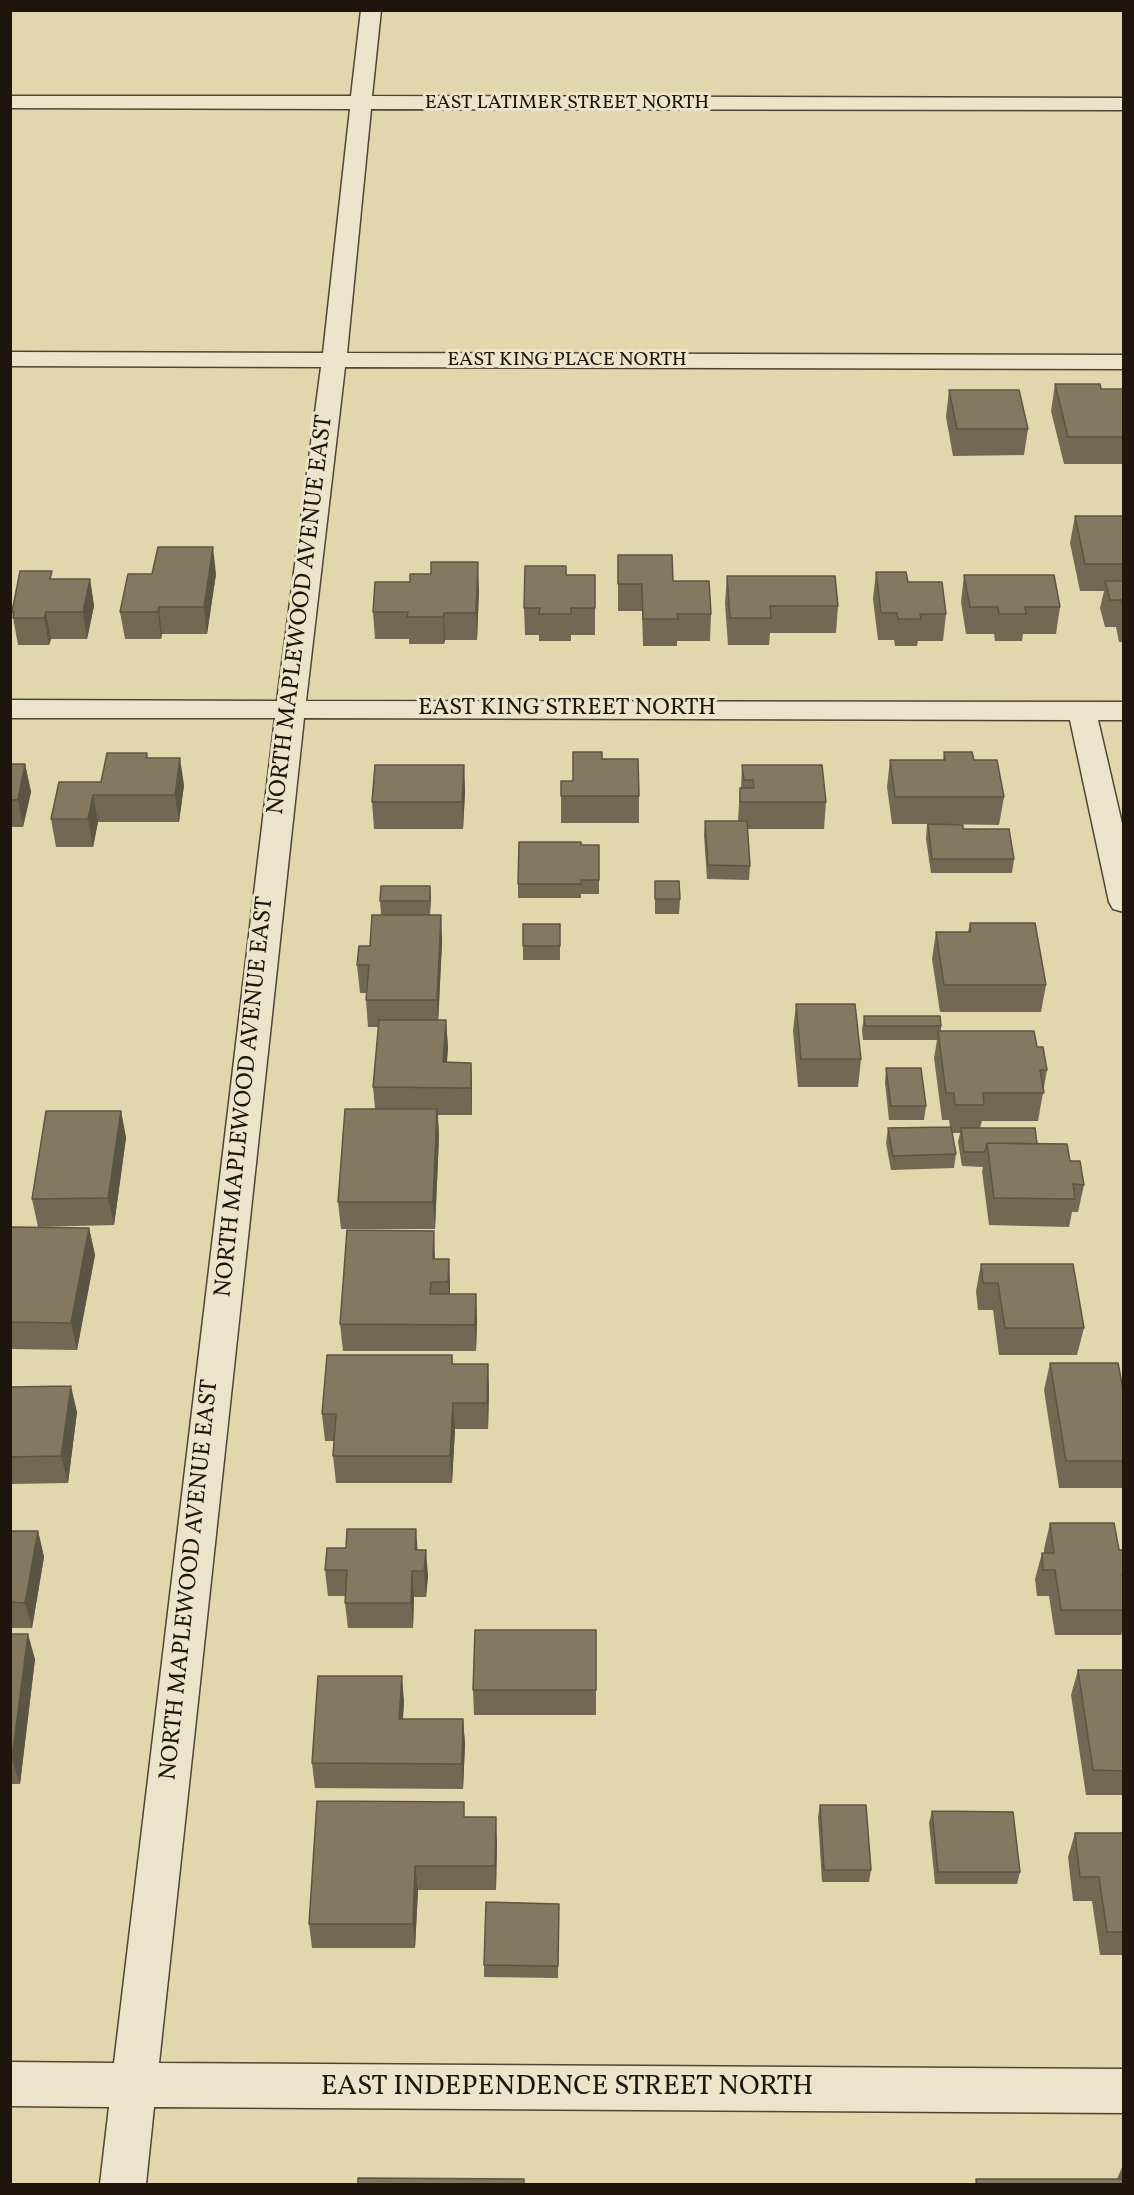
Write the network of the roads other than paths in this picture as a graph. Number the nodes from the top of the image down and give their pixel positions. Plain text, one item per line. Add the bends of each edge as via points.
1 (371, 10) edge
2 (10, 102) edge
3 (362, 104) junction
4 (1124, 104) edge
5 (10, 359) edge
6 (334, 361) junction
7 (1124, 362) edge
8 (10, 709) edge
9 (290, 710) junction
10 (1082, 711) junction
11 (1124, 711) edge
12 (1124, 902) edge
13 (10, 2084) edge
14 (135, 2086) junction
15 (1124, 2091) edge
16 (123, 2184) edge

1 - 3 street, NORTH MAPLEWOOD AVENUE EAST
2 - 3 street, EAST LATIMER STREET NORTH
3 - 4 street, EAST LATIMER STREET NORTH
3 - 6 street, NORTH MAPLEWOOD AVENUE EAST
5 - 6 street, EAST KING PLACE NORTH
6 - 7 street, EAST KING PLACE NORTH
6 - 9 street, NORTH MAPLEWOOD AVENUE EAST
8 - 9 street, EAST KING STREET NORTH
9 - 10 street, EAST KING STREET NORTH
9 - 14 street, NORTH MAPLEWOOD AVENUE EAST
10 - 11 street, EAST KING STREET NORTH
10 - 12 street
13 - 14 street, EAST INDEPENDENCE STREET NORTH
14 - 15 street, EAST INDEPENDENCE STREET NORTH
14 - 16 street, NORTH MAPLEWOOD AVENUE EAST

